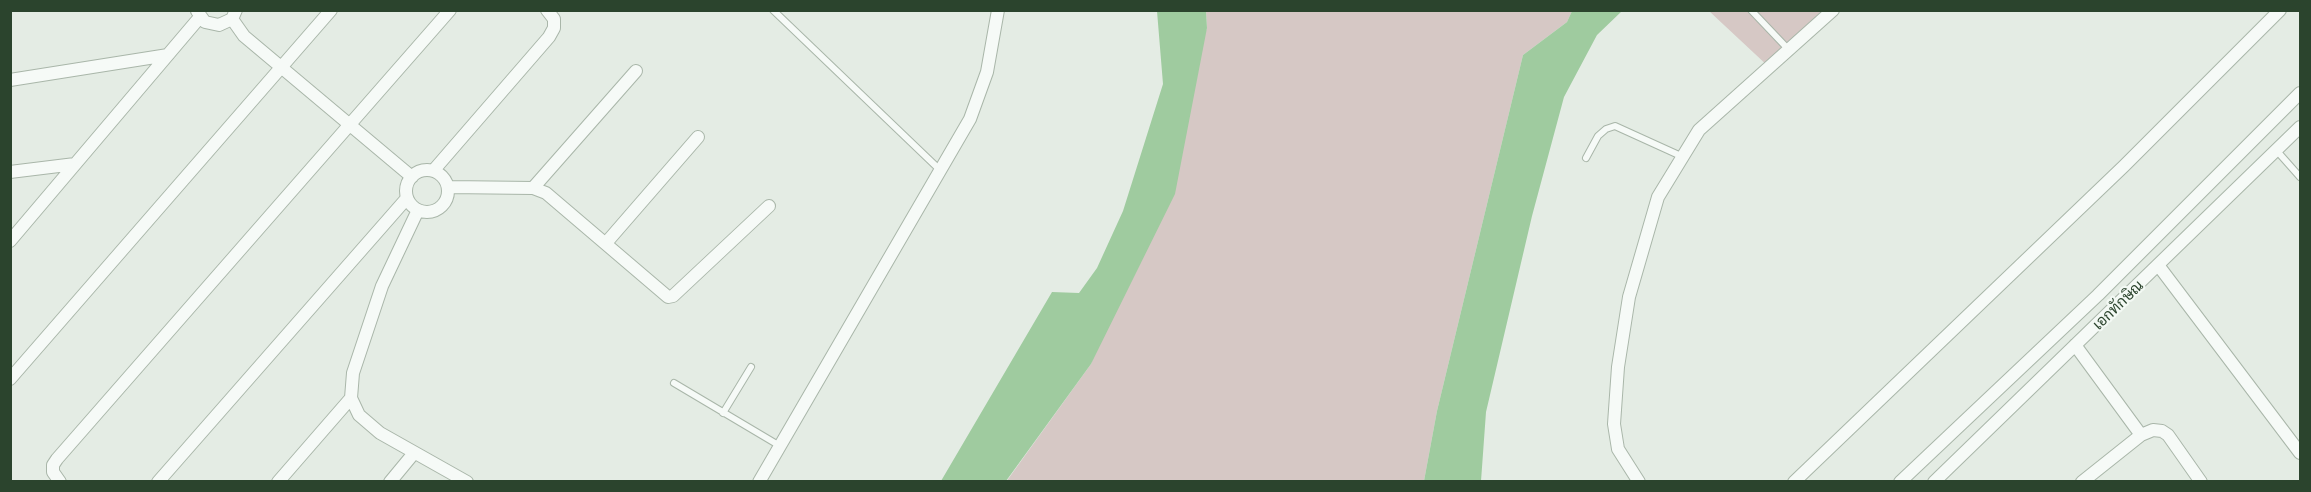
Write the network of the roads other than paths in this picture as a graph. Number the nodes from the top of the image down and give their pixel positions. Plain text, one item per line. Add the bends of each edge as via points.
1 (331, 10) edge
2 (450, 10) edge
3 (547, 10) edge
4 (773, 10) edge
5 (998, 10) edge
6 (1751, 10) edge
7 (1833, 10) edge
8 (2280, 10) edge
9 (198, 14) edge
10 (234, 15) edge
11 (1789, 51) junction
12 (168, 55) junction
13 (281, 67) junction
14 (636, 71) dead end
15 (10, 80) edge
16 (2301, 93) edge
17 (349, 125) junction
18 (2301, 127) edge
19 (698, 137) dead end
20 (2277, 151) junction
21 (1681, 156) junction
22 (1586, 158) dead end
23 (75, 164) junction
24 (940, 170) junction
25 (433, 171) junction
26 (10, 172) edge
27 (412, 177) junction
28 (2301, 177) edge
29 (448, 187) junction
30 (533, 188) junction
31 (407, 198) junction
32 (769, 206) dead end
33 (418, 210) junction
34 (10, 241) edge
35 (606, 243) junction
36 (2158, 265) junction
37 (2076, 345) junction
38 (751, 368) dead end
39 (10, 379) edge
40 (674, 383) dead end
41 (351, 398) junction
42 (723, 413) junction
43 (2141, 435) junction
44 (781, 447) junction
45 (414, 453) junction
46 (2301, 453) edge
47 (60, 482) edge
48 (159, 482) edge
49 (278, 482) edge
50 (390, 482) edge
51 (467, 482) edge
52 (759, 482) edge
53 (1639, 482) edge
54 (1794, 482) edge
55 (1900, 482) edge
56 (1934, 482) edge
57 (2082, 482) edge
58 (2201, 482) edge

1 - 13 street
2 - 17 street
3 - 25 street via 554,19 549,37
4 - 24 lane
5 - 24 street via 984,81 970,119
6 - 11 lane
7 - 11 street
8 - 54 street via 2132,158
9 - 10 street via 212,25 226,23
9 - 12 street
10 - 13 street via 244,36
11 - 21 street via 1699,130
12 - 15 street
12 - 23 street
13 - 17 street
13 - 39 street
14 - 30 street
16 - 55 street via 2098,295
17 - 27 street
17 - 47 street via 57,459 53,472
18 - 20 street, เอกทักษิณ
19 - 35 street
20 - 28 lane
20 - 36 street, เอกทักษิณ
21 - 22 lane via 1615,126 1598,136
21 - 53 street via 1658,197 1641,251 1618,367 1614,424 1618,449
23 - 26 street
23 - 34 street
24 - 44 street
25 - 27 street via 418,172
25 - 29 street
27 - 31 street via 407,183
29 - 30 street
29 - 33 street via 440,208 433,212
30 - 35 street via 546,193
31 - 33 street
31 - 48 street
32 - 35 street via 673,296 661,293
33 - 41 street via 382,286 353,373
36 - 37 street, เอกทักษิณ
36 - 46 street
37 - 43 street
37 - 56 street, เอกทักษิณ
38 - 42 lane
40 - 42 lane
41 - 45 street via 359,415
41 - 49 street
42 - 44 lane
43 - 57 street
43 - 58 street via 2153,430 2168,435
44 - 52 street
45 - 50 street
45 - 51 street

